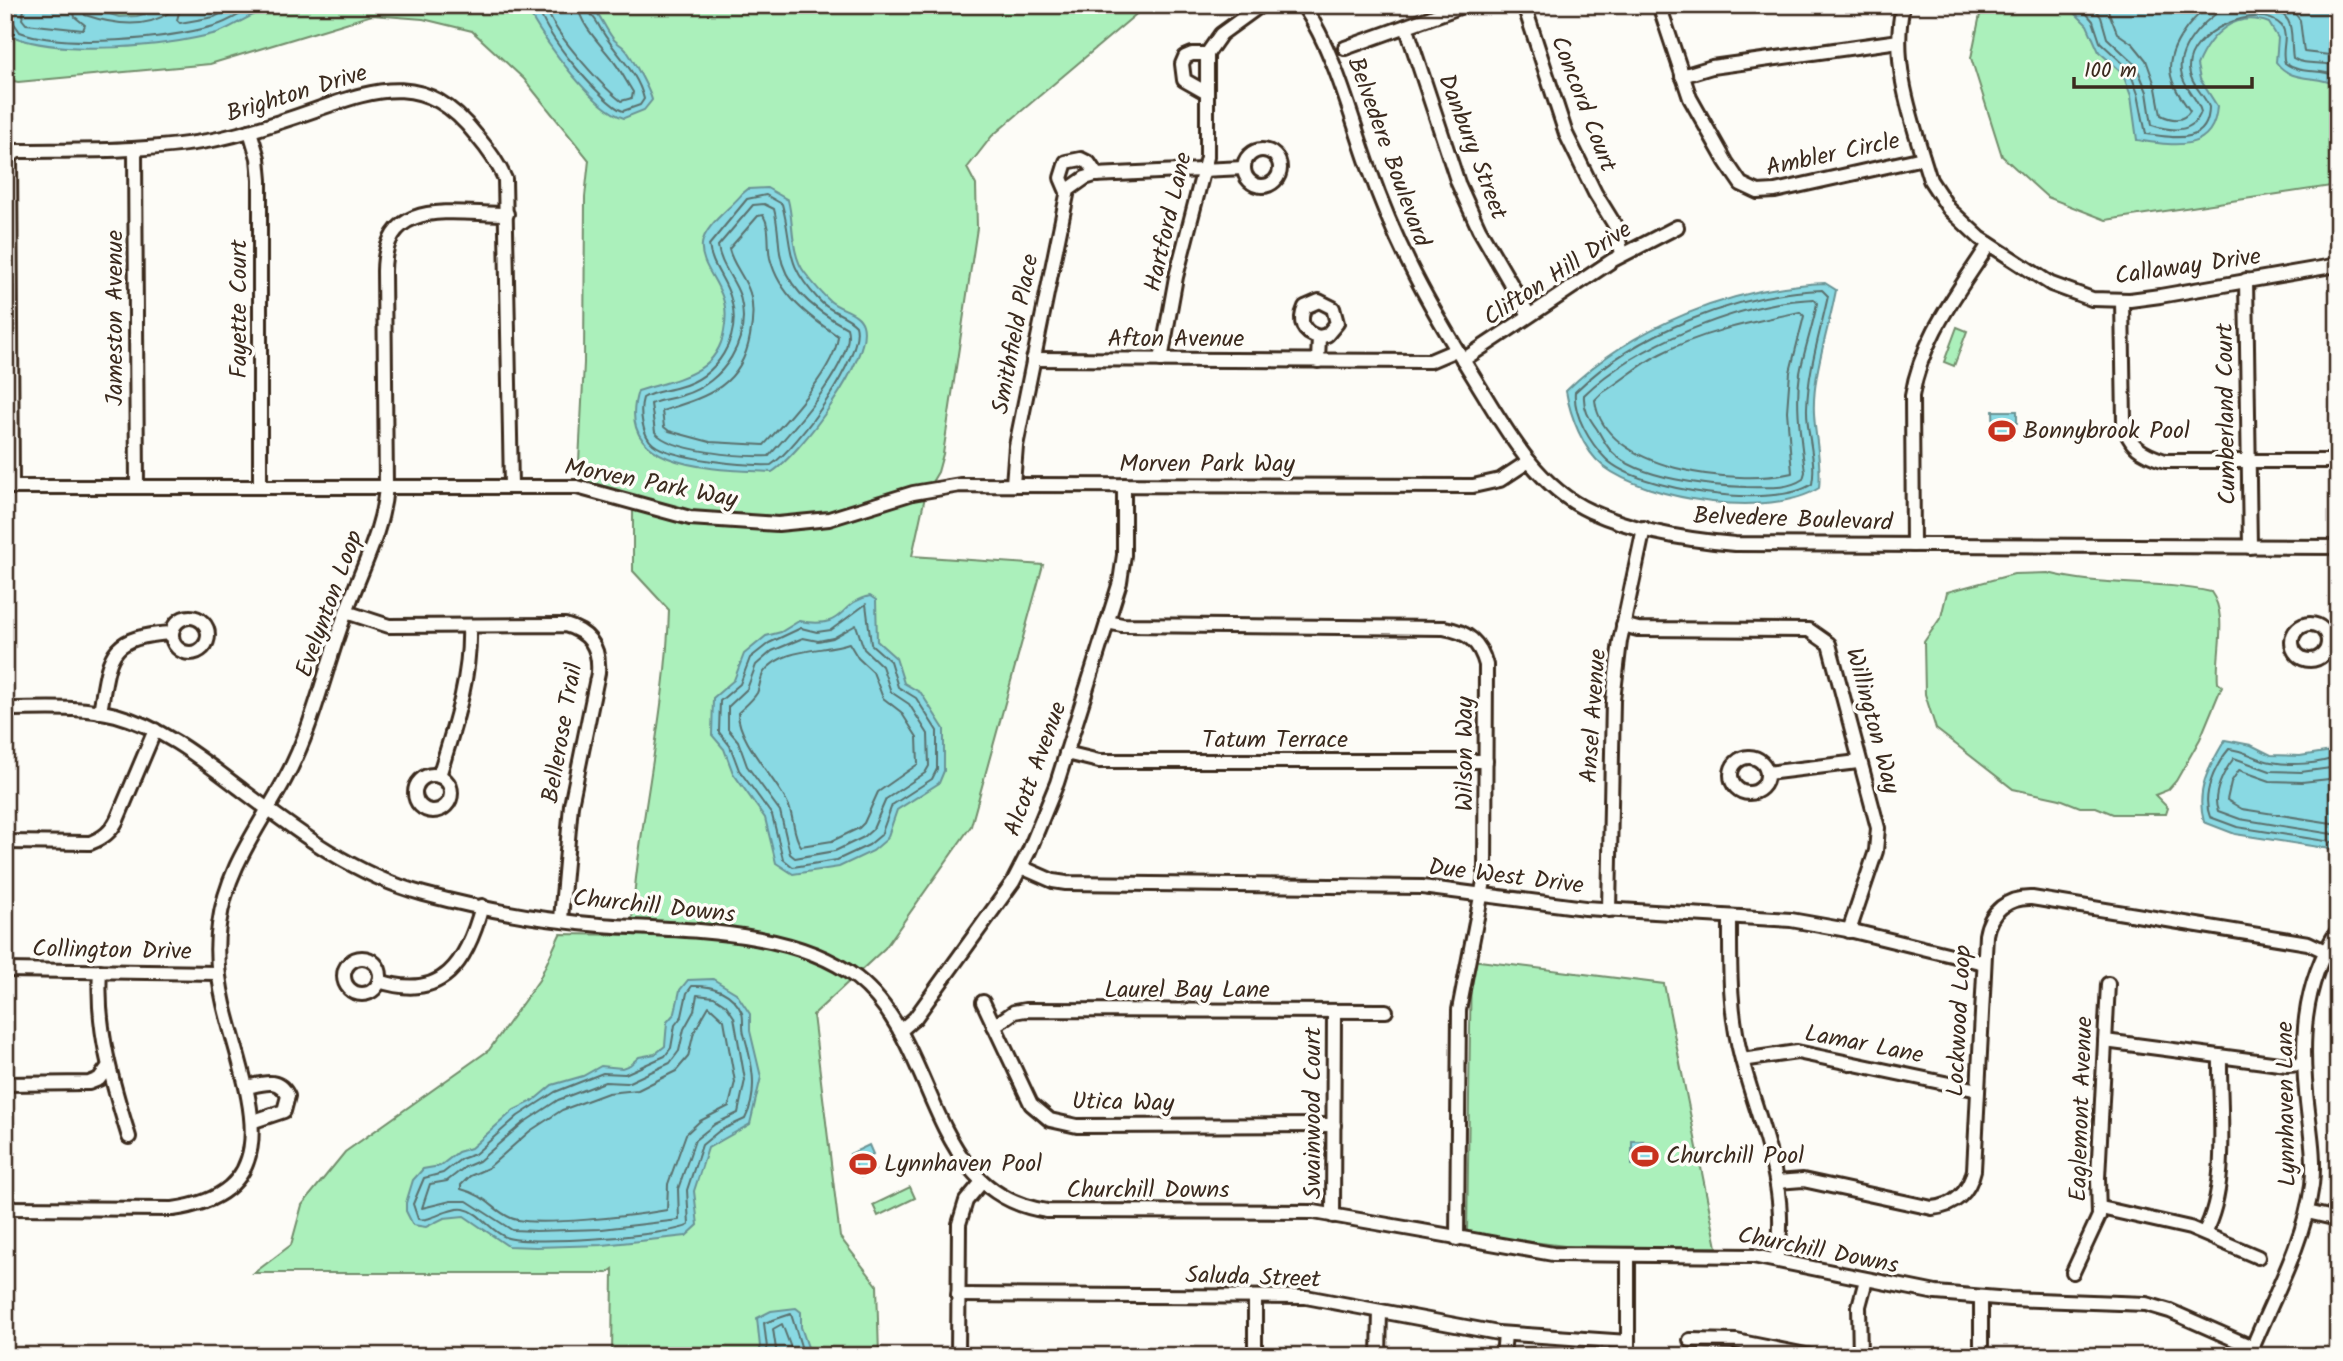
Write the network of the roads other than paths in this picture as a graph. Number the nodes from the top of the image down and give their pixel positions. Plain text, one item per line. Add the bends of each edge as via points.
1 (1261, 5) edge
2 (1303, 5) edge
3 (1465, 5) edge
4 (1524, 5) edge
5 (1659, 5) edge
6 (1903, 5) edge
7 (1406, 26) junction
8 (1899, 41) junction
9 (1345, 48) dead end
10 (1207, 54) junction
11 (1682, 75) junction
12 (1207, 93) junction
13 (250, 131) junction
14 (135, 149) junction
15 (1923, 158) junction
16 (8, 162) edge
17 (1244, 168) dead end
18 (1203, 172) junction
19 (1097, 175) junction
20 (1067, 192) junction
21 (507, 214) junction
22 (1677, 227) dead end
23 (1989, 244) junction
24 (1622, 254) junction
25 (2338, 265) edge
26 (2246, 280) junction
27 (2122, 300) junction
28 (1529, 315) junction
29 (1319, 337) dead end
30 (1460, 355) junction
31 (8, 359) edge
32 (1033, 359) junction
33 (1161, 360) junction
34 (1318, 361) junction
35 (1529, 461) junction
36 (2249, 461) junction
37 (2338, 461) edge
38 (1013, 484) junction
39 (1124, 485) junction
40 (386, 486) junction
41 (511, 486) junction
42 (8, 487) edge
43 (137, 487) junction
44 (260, 487) junction
45 (1644, 528) junction
46 (1913, 545) junction
47 (2250, 547) junction
48 (2338, 547) edge
49 (346, 612) junction
50 (1107, 622) junction
51 (1623, 625) junction
52 (470, 626) junction
53 (172, 633) dead end
54 (5, 709) edge
55 (100, 712) junction
56 (155, 730) junction
57 (1066, 753) junction
58 (1486, 761) junction
59 (1858, 762) junction
60 (1767, 772) dead end
61 (439, 776) dead end
62 (267, 808) junction
63 (5, 842) edge
64 (1021, 867) junction
65 (1483, 895) junction
66 (482, 906) junction
67 (1609, 910) junction
68 (1730, 917) junction
69 (561, 919) junction
70 (2338, 930) edge
71 (1849, 931) junction
72 (2325, 951) junction
73 (1984, 962) junction
74 (5, 970) edge
75 (100, 971) junction
76 (218, 973) junction
77 (379, 981) dead end
78 (2108, 984) dead end
79 (984, 1002) dead end
80 (1334, 1011) junction
81 (1385, 1011) dead end
82 (994, 1026) junction
83 (900, 1031) junction
84 (2105, 1041) junction
85 (2220, 1056) junction
86 (1742, 1060) junction
87 (2304, 1064) junction
88 (108, 1067) junction
89 (5, 1084) edge
90 (247, 1087) junction
91 (1978, 1090) junction
92 (254, 1121) junction
93 (1334, 1125) junction
94 (129, 1137) dead end
95 (1776, 1182) junction
96 (981, 1183) junction
97 (5, 1208) edge
98 (2101, 1208) junction
99 (2307, 1212) junction
100 (1333, 1216) junction
101 (2338, 1219) edge
102 (2204, 1233) junction
103 (1457, 1238) junction
104 (1628, 1255) junction
105 (2258, 1257) dead end
106 (1776, 1260) junction
107 (2073, 1272) dead end
108 (1866, 1280) junction
109 (958, 1295) junction
110 (1255, 1297) junction
111 (1981, 1298) junction
112 (1381, 1311) junction
113 (1505, 1334) junction
114 (1690, 1340) dead end
115 (1628, 1342) junction
116 (1750, 1349) edge
117 (2250, 1351) edge
118 (958, 1356) edge
119 (1255, 1356) edge
120 (1379, 1356) edge
121 (1503, 1356) edge
122 (1628, 1356) edge
123 (1811, 1356) edge
124 (1860, 1356) edge
125 (1981, 1356) edge

1 - 10 street via 1221,34
2 - 30 street, Belvedere Boulevard via 1330,54 1405,261
3 - 7 street
4 - 24 street, Concord Court via 1566,134 1616,226
5 - 11 street, Ambler Circle
6 - 8 street, Callaway Drive
7 - 9 street
7 - 28 street, Danbury Street via 1458,183
8 - 11 street
8 - 15 street, Callaway Drive via 1902,81
10 - 12 street, Hartford Lane
10 - 12 street via 1185,57 1182,73 1184,80
11 - 15 street, Ambler Circle via 1726,162 1741,184 1759,192
12 - 18 street, Hartford Lane via 1209,142
13 - 14 street, Brighton Drive via 178,146
13 - 21 street, Brighton Drive via 367,92 420,94 460,115 492,156 505,180
13 - 44 street, Fayette Court via 260,180
14 - 16 street, Brighton Drive via 17,151
14 - 43 street, Jameston Avenue
15 - 23 street, Callaway Drive via 1948,209
16 - 31 street
17 - 18 street, Smithfield Place
18 - 19 street, Smithfield Place
18 - 33 street, Hartford Lane
19 - 20 street, Smithfield Place via 1085,177
19 - 20 street, Smithfield Place via 1081,159 1066,162 1061,178
20 - 32 street, Smithfield Place
21 - 40 street, Evelynton Loop via 416,215 393,229 387,240
21 - 41 street, Brighton Drive
22 - 24 street, Clifton Hill Drive
23 - 27 street, Callaway Drive via 2073,294
23 - 46 street via 1924,348 1916,374 1912,396
24 - 28 street, Clifton Hill Drive
25 - 26 street, Callaway Drive
26 - 27 street, Callaway Drive
26 - 36 street, Cumberland Court
27 - 36 street via 2124,422 2134,446 2165,461
28 - 30 street, Clifton Hill Drive
29 - 34 street
30 - 34 street, Afton Avenue via 1430,361
30 - 35 street, Belvedere Boulevard
31 - 42 street
32 - 33 street, Afton Avenue
32 - 38 street, Smithfield Place
33 - 34 street, Afton Avenue
35 - 39 street, Morven Park Way via 1500,480 1473,486
35 - 45 street, Belvedere Boulevard via 1557,489 1589,511
36 - 37 street
36 - 47 street, Cumberland Court
38 - 39 street, Morven Park Way
38 - 41 street, Morven Park Way via 936,488 829,519 778,524 690,517 576,487
39 - 50 street, Alcott Avenue via 1123,567
40 - 41 street, Morven Park Way
40 - 44 street, Morven Park Way
40 - 49 street, Evelynton Loop via 379,535
42 - 43 street, Morven Park Way
43 - 44 street, Morven Park Way
45 - 46 street, Belvedere Boulevard via 1697,541 1735,544
45 - 51 street, Ansel Avenue
46 - 47 street, Belvedere Boulevard
47 - 48 street, Belvedere Boulevard
49 - 52 street, Bellerose Trail via 389,626
49 - 62 street, Evelynton Loop via 299,749
50 - 57 street, Alcott Avenue
50 - 58 street, Wilson Way via 1460,631 1482,650 1486,665
51 - 59 street, Willington Way via 1638,629 1796,629 1819,635 1834,654
51 - 67 street, Ansel Avenue via 1610,733
52 - 61 street via 462,695
52 - 69 street, Bellerose Trail via 565,625 583,632 596,647 598,673 571,805
53 - 55 street via 136,637 116,650
54 - 55 street, Churchill Downs
55 - 56 street, Churchill Downs
56 - 62 street, Churchill Downs
56 - 63 street via 117,820 101,839 90,843
57 - 58 street, Tatum Terrace via 1099,761
57 - 64 street, Alcott Avenue via 1045,816
58 - 65 street, Wilson Way
59 - 60 street
59 - 71 street, Willington Way via 1876,816 1878,840
62 - 66 street, Churchill Downs via 331,854 375,876 421,893
62 - 76 street, Evelynton Loop via 239,856 222,902
64 - 65 street, Due West Drive via 1053,881 1073,883 1403,887
64 - 83 street, Alcott Avenue via 915,1018
65 - 67 street, Due West Drive
65 - 103 street, Wilson Way via 1460,1001
66 - 69 street, Churchill Downs
66 - 77 street via 469,945 448,973 422,988
67 - 68 street, Due West Drive
68 - 71 street, Due West Drive via 1791,920
68 - 86 street via 1731,992
69 - 83 street, Churchill Downs via 691,929 815,954 845,969 873,992
70 - 72 street, Lynnhaven Lane
71 - 73 street, Due West Drive
72 - 73 street, Lockwood Loop via 2308,943 2022,898 2005,904 1991,918
72 - 87 street, Lynnhaven Lane via 2308,995
73 - 91 street, Lockwood Loop
74 - 75 street, Collington Drive
75 - 76 street, Collington Drive
75 - 88 street via 99,1012
76 - 90 street, Evelynton Loop
78 - 84 street, Eaglemont Avenue
79 - 82 street, Utica Way
80 - 81 street, Laurel Bay Lane
80 - 82 street, Laurel Bay Lane via 1025,1010
80 - 93 street, Swainwood Court
82 - 93 street, Utica Way via 1031,1104 1040,1114 1062,1124
83 - 96 street, Churchill Downs via 962,1159
84 - 85 street
84 - 98 street, Eaglemont Avenue
85 - 87 street
85 - 102 street via 2219,1177 2216,1206
86 - 91 street, Lamar Lane via 1797,1052
86 - 95 street
87 - 99 street, Lynnhaven Lane via 2314,1169
88 - 89 street via 89,1083
88 - 94 street
90 - 92 street, Evelynton Loop
90 - 92 street via 271,1082 279,1084 288,1096 284,1111
91 - 95 street, Lockwood Loop via 1972,1181 1951,1204 1931,1208 1803,1180
92 - 97 street, Evelynton Loop via 249,1162 236,1181 216,1197 194,1206
93 - 100 street, Swainwood Court
95 - 106 street via 1780,1225
96 - 100 street, Churchill Downs via 1015,1204 1047,1211 1297,1211
96 - 109 street via 960,1213
98 - 102 street
98 - 107 street, Eaglemont Avenue
99 - 101 street
99 - 117 street, Lynnhaven Lane
100 - 103 street, Churchill Downs
102 - 105 street
103 - 104 street, Churchill Downs via 1553,1254
104 - 106 street, Churchill Downs via 1729,1254
104 - 115 street
106 - 108 street, Churchill Downs
108 - 111 street, Churchill Downs
108 - 124 street via 1860,1306
109 - 110 street, Saluda Street
109 - 118 street
110 - 112 street, Saluda Street via 1306,1297
110 - 119 street
111 - 117 street, Churchill Downs via 2146,1304 2170,1311
111 - 125 street
112 - 113 street, Saluda Street
112 - 120 street
113 - 115 street, Saluda Street
113 - 121 street
114 - 116 street
115 - 122 street
116 - 123 street

